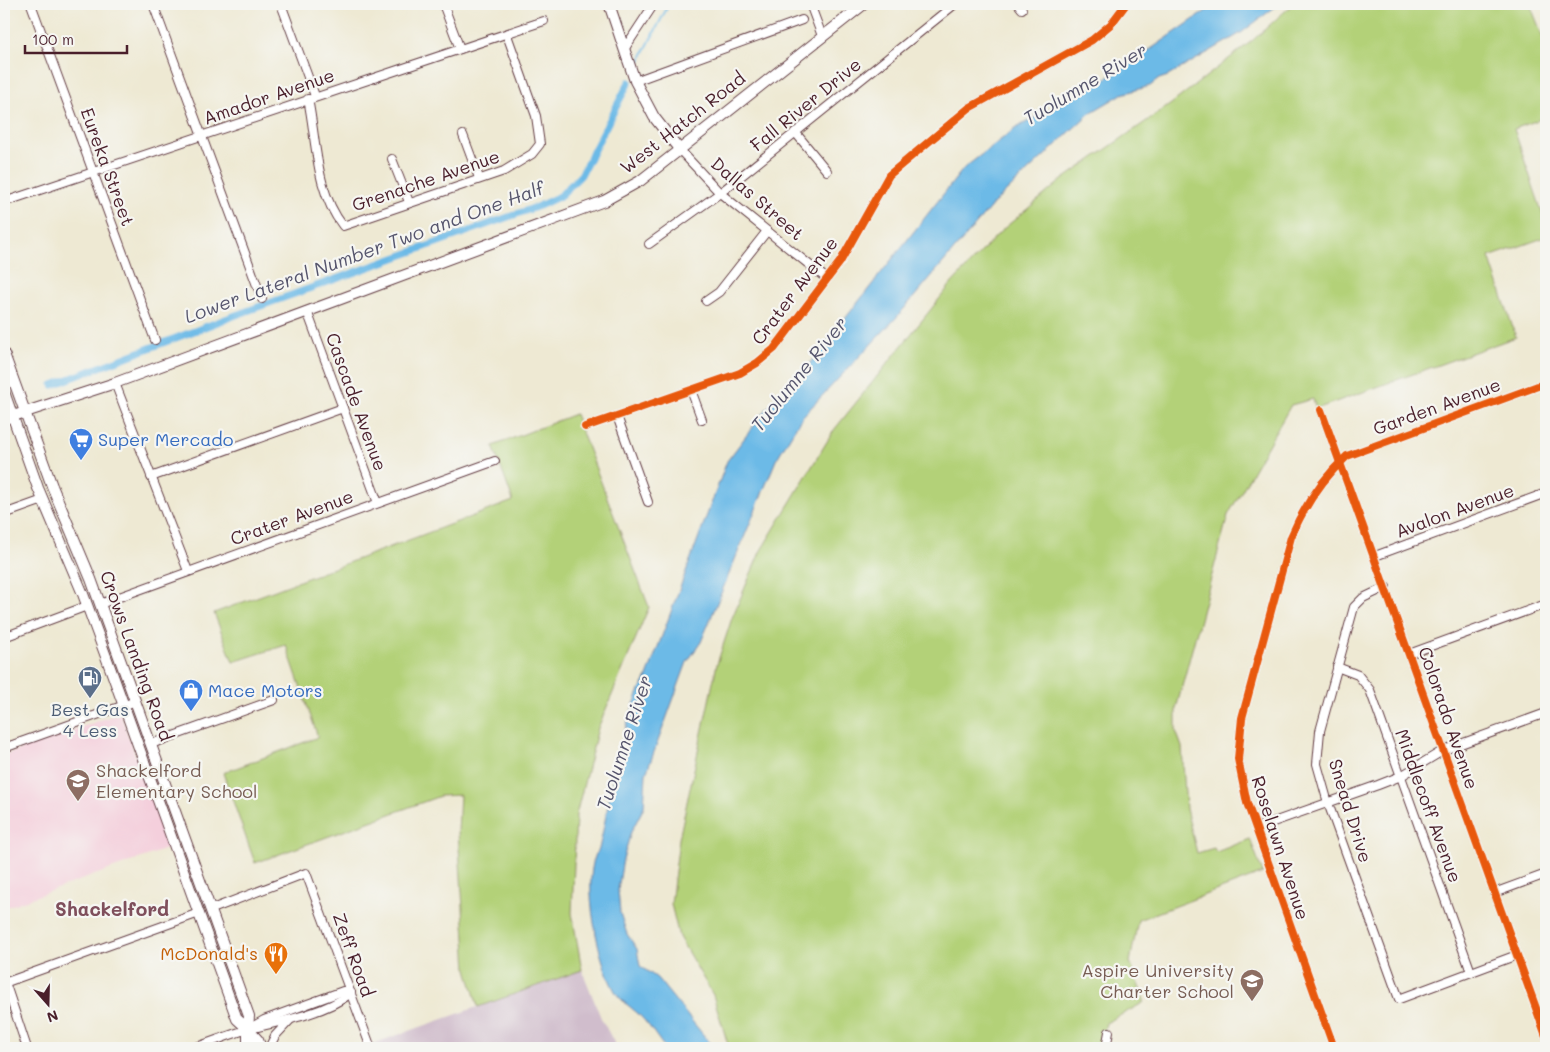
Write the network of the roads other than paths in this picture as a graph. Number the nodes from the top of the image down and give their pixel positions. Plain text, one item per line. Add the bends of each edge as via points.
1 (31, 4) edge
2 (153, 4) edge
3 (281, 4) edge
4 (443, 4) edge
5 (609, 4) edge
6 (654, 4) edge
7 (810, 4) edge
8 (864, 4) edge
9 (955, 4) edge
10 (1126, 4) edge
11 (802, 20) dead end
12 (544, 21) dead end
13 (507, 35) junction
14 (822, 36) junction
15 (624, 48) junction
16 (460, 49) junction
17 (635, 82) junction
18 (312, 98) junction
19 (795, 132) junction
20 (201, 135) junction
21 (463, 135) dead end
22 (679, 149) junction
23 (392, 159) dead end
24 (827, 171) dead end
25 (93, 172) junction
26 (479, 178) junction
27 (720, 193) junction
28 (4, 202) edge
29 (409, 202) junction
30 (767, 231) junction
31 (649, 244) dead end
32 (827, 279) junction
33 (262, 299) dead end
34 (706, 301) dead end
35 (307, 311) junction
36 (155, 340) dead end
37 (4, 354) edge
38 (115, 383) junction
39 (1546, 383) edge
40 (691, 390) junction
41 (4, 392) edge
42 (343, 408) junction
43 (1320, 410) dead end
44 (25, 412) junction
45 (617, 416) junction
46 (8, 418) edge
47 (702, 420) dead end
48 (585, 427) dead end
49 (495, 461) dead end
50 (1340, 462) junction
51 (151, 477) junction
52 (1546, 493) edge
53 (43, 500) junction
54 (648, 502) dead end
55 (378, 503) junction
56 (4, 514) edge
57 (1375, 556) junction
58 (67, 558) junction
59 (188, 571) junction
60 (1386, 587) junction
61 (100, 604) junction
62 (1546, 604) edge
63 (87, 606) junction
64 (4, 637) edge
65 (1409, 654) junction
66 (120, 658) junction
67 (1337, 667) junction
68 (274, 700) dead end
69 (136, 701) junction
70 (124, 705) junction
71 (1546, 713) edge
72 (151, 744) junction
73 (4, 748) edge
74 (1444, 750) junction
75 (1401, 776) junction
76 (1328, 802) junction
77 (1256, 828) junction
78 (177, 853) junction
79 (1546, 874) edge
80 (1494, 893) junction
81 (212, 909) junction
82 (199, 913) junction
83 (1516, 955) junction
84 (1472, 972) junction
85 (4, 981) edge
86 (351, 993) junction
87 (292, 1018) junction
88 (248, 1030) junction
89 (1109, 1032) dead end
90 (1546, 1036) edge
91 (27, 1048) edge
92 (194, 1048) edge
93 (248, 1048) edge
94 (261, 1048) edge
95 (269, 1048) edge
96 (371, 1048) edge
97 (1106, 1048) edge
98 (1334, 1048) edge

1 - 25 street, Eureka Street
2 - 20 street
3 - 18 street
4 - 16 street
5 - 15 main road, Dallas Street
6 - 15 street
7 - 14 street
8 - 14 main road, West Hatch Road
9 - 19 street, Fall River Drive
10 - 32 street, Crater Avenue via 1111,24 1092,40 969,108 889,175
11 - 17 street
12 - 13 street, Amador Avenue
13 - 16 street, Amador Avenue
13 - 26 street, Grenache Avenue via 536,116 540,144 532,154 513,166
14 - 22 main road, West Hatch Road
15 - 17 main road, Dallas Street
16 - 18 street, Amador Avenue
17 - 22 main road, Dallas Street via 654,117
18 - 20 street, Amador Avenue
18 - 29 street, Grenache Avenue via 319,171 334,214 343,226
19 - 24 street
19 - 27 street, Fall River Drive
20 - 25 street, Amador Avenue
20 - 33 street
21 - 26 street
22 - 27 street, Dallas Street
22 - 35 main road, West Hatch Road via 640,181 604,201
23 - 29 street
25 - 28 street, Amador Avenue
25 - 36 street, Eureka Street
26 - 29 street, Grenache Avenue
27 - 30 street, Dallas Street
27 - 31 street, Fall River Drive
30 - 32 street, Dallas Street
30 - 34 street via 719,292
32 - 40 street, Crater Avenue via 766,356 749,369
35 - 38 main road, West Hatch Road
35 - 42 street, Cascade Avenue
37 - 44 main road, Crows Landing Road
38 - 44 main road, West Hatch Road
38 - 51 street
39 - 50 street, Garden Avenue via 1347,456
40 - 45 street, Crater Avenue
40 - 47 street
41 - 46 main road, Crows Landing Road
42 - 51 street
42 - 55 street, Cascade Avenue
43 - 50 street, Colorado Avenue
44 - 46 main road, West Hatch Road
44 - 61 main road, Crows Landing Road
45 - 48 street, Crater Avenue
45 - 54 street
46 - 53 main road, Crows Landing Road
49 - 55 street, Crater Avenue
50 - 57 street, Colorado Avenue
50 - 77 street, Roselawn Avenue via 1317,489 1291,537 1242,718 1239,774
51 - 59 street
52 - 57 street, Avalon Avenue
53 - 56 street
53 - 58 main road, Crows Landing Road
55 - 59 street, Crater Avenue
57 - 60 street, Colorado Avenue
58 - 61 main road via 73,562 89,595
58 - 63 main road, Crows Landing Road
59 - 61 street, Crater Avenue
60 - 65 street, Colorado Avenue
60 - 67 street, Snead Drive via 1363,598 1354,607
61 - 66 main road, Crows Landing Road
62 - 65 street
63 - 64 street
63 - 66 main road via 97,613 111,648
63 - 70 main road, Crows Landing Road
65 - 74 street, Colorado Avenue
66 - 69 main road, Crows Landing Road
67 - 75 street, Middlecoff Avenue via 1358,675 1367,685
67 - 76 street, Snead Drive via 1317,752 1319,775
68 - 72 street
69 - 70 street
69 - 72 main road, Crows Landing Road
70 - 73 street
70 - 78 main road, Crows Landing Road
71 - 74 street
72 - 81 main road, Crows Landing Road
74 - 75 street
74 - 80 street, Colorado Avenue
75 - 76 street
75 - 84 street, Middlecoff Avenue
76 - 77 street
76 - 84 street, Snead Drive via 1399,999
77 - 98 street, Roselawn Avenue
78 - 81 main road via 190,871 205,907
78 - 82 main road, Crows Landing Road
79 - 80 street
80 - 83 street, Colorado Avenue
81 - 86 street, Zeff Road via 306,873
81 - 88 main road, Crows Landing Road via 249,1016
82 - 85 street
82 - 88 main road, Crows Landing Road via 237,1019
83 - 84 street
83 - 90 street, Colorado Avenue
85 - 91 street
86 - 87 street via 342,1000
86 - 88 street via 343,991 264,1020
86 - 96 street, Zeff Road
87 - 88 street
87 - 95 street via 275,1036
88 - 92 street
88 - 93 main road, Crows Landing Road
88 - 94 main road, Crows Landing Road
89 - 97 street

